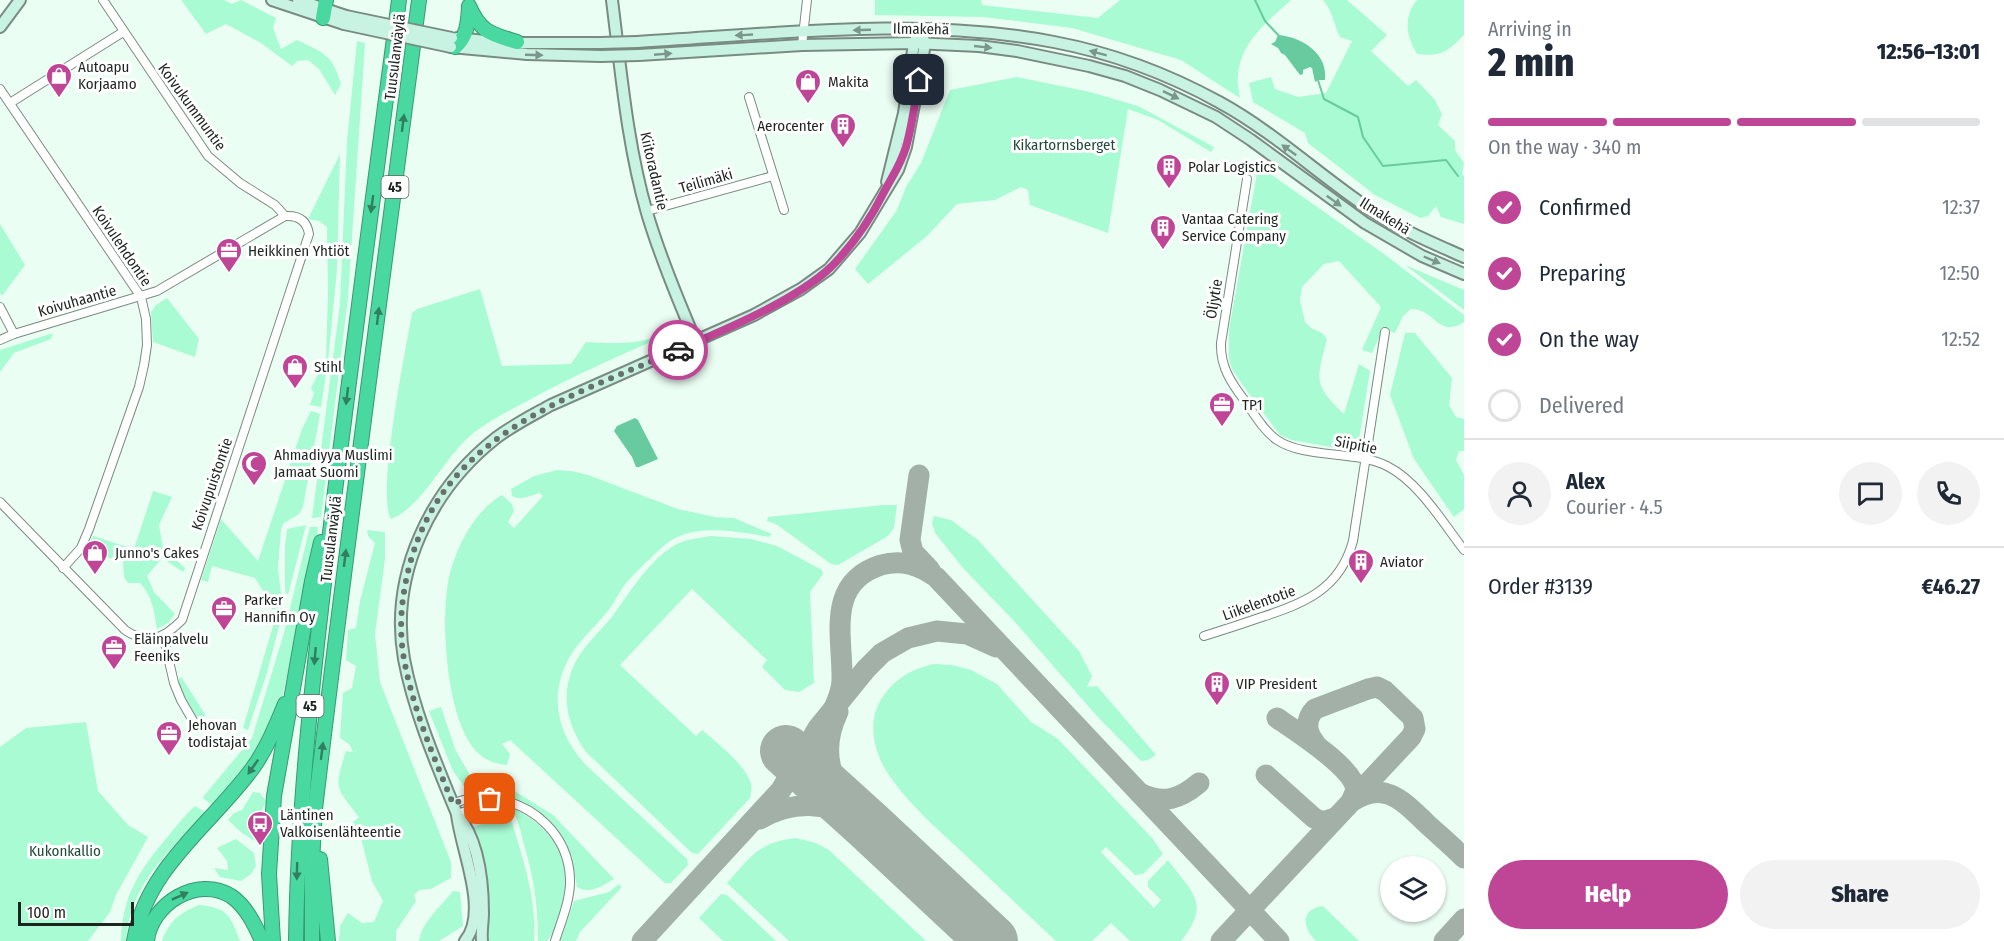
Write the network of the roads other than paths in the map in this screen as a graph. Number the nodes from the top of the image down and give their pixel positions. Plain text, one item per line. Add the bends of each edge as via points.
1 (20, 0) edge
2 (103, 0) edge
3 (272, 0) edge
4 (298, 0) edge
5 (399, 0) edge
6 (419, 0) edge
7 (612, 0) edge
8 (807, 0) edge
9 (469, 3) edge
10 (324, 9) edge
11 (0, 27) edge
12 (920, 30) junction
13 (123, 32) junction
14 (803, 32) junction
15 (517, 42) junction
16 (455, 43) junction
17 (919, 43) junction
18 (802, 45) junction
19 (0, 89) edge
20 (749, 98) dead end
21 (10, 103) junction
22 (773, 176) junction
23 (1247, 179) dead end
24 (783, 210) dead end
25 (647, 211) junction
26 (285, 216) junction
27 (308, 227) joint
28 (1464, 257) edge
29 (1464, 274) edge
30 (141, 297) junction
31 (0, 307) edge
32 (1385, 332) dead end
33 (14, 333) junction
34 (0, 340) edge
35 (696, 342) junction
36 (1254, 414) joint
37 (1366, 459) junction
38 (338, 472) junction
39 (0, 503) edge
40 (1464, 550) edge
41 (63, 568) junction
42 (163, 635) junction
43 (1204, 636) dead end
44 (296, 677) junction
45 (196, 726) dead end
46 (455, 809) junction
47 (315, 810) junction
48 (134, 941) edge
49 (147, 941) edge
50 (262, 941) edge
51 (273, 941) edge
52 (296, 941) edge
53 (312, 941) edge
54 (328, 941) edge
55 (465, 941) edge
56 (482, 941) edge
57 (555, 941) edge

1 - 11 main road
2 - 13 street, Koivukummuntie
3 - 10 main road
4 - 10 main road
5 -> 38 highway, Tuusulanväylä / 45
47 -> 6 highway, Tuusulanväylä / 45
7 - 25 main road, Kiitoradantie via 630,135
8 - 14 street
9 - 15 highway via 480,27
9 - 16 highway via 468,26
10 - 16 main road, Ilmakehä, bridge via 345,20
12 -> 14 main road, Ilmakehä
12 - 17 main road
28 -> 12 main road, Ilmakehä via 1372,211 1222,103 1154,71 1053,42
13 - 21 street
13 - 26 street, Koivukummuntie via 208,156 240,183 276,205
14 -> 15 main road, Ilmakehä, bridge via 637,42
14 - 18 street
15 - 16 main road, Ilmakehä
16 -> 18 main road, Ilmakehä, bridge via 527,54 601,56
17 - 18 main road, Ilmakehä
17 -> 29 main road, Ilmakehä via 979,46 1048,56 1160,90 1216,117 1365,224
17 - 35 main road via 885,189 860,233 829,268 792,295
19 - 21 street, Koivulehdontie
20 - 22 street
21 - 30 street, Koivulehdontie
22 - 24 street
22 - 25 street, Teilimäki
23 - 36 street, Öljytie via 1220,356 1225,372
25 - 35 main road, Kiitoradantie
26 - 27 street, Koivukummuntie via 302,219
26 - 30 street, Koivuhaantie
27 - 42 street, Koivupuistontie via 307,244 182,620
30 - 33 street, Koivuhaantie
30 - 41 street, Koivulehdontie via 147,345 139,387 85,539
31 - 33 street
32 - 37 street, Liikelentotie
33 - 34 street, Koivuhaantie
35 - 46 main road via 551,405 498,436 454,478 424,525 406,578 403,656 416,709
36 - 37 street, Siipitie via 1272,436 1285,444
37 - 40 street, Siipitie via 1403,476
37 - 43 street, Liikelentotie via 1351,550 1332,581 1298,604
38 - 44 highway via 312,581
38 -> 52 highway, Tuusulanväylä / 45 via 300,809
39 - 41 street
41 - 42 street via 133,636 152,639
42 - 45 street via 178,692
44 -> 48 highway via 267,745 252,769 150,890 139,915
44 - 51 highway via 270,832 268,874
46 - 55 main road via 473,890 474,915
46 - 56 main road via 467,826 480,870
46 - 57 street via 472,798 502,800 533,812 558,838 570,878
47 - 53 highway, Tuusulanväylä / 45
47 - 54 highway
49 -> 50 highway via 152,923 170,901 206,890 229,895 237,902 253,921

